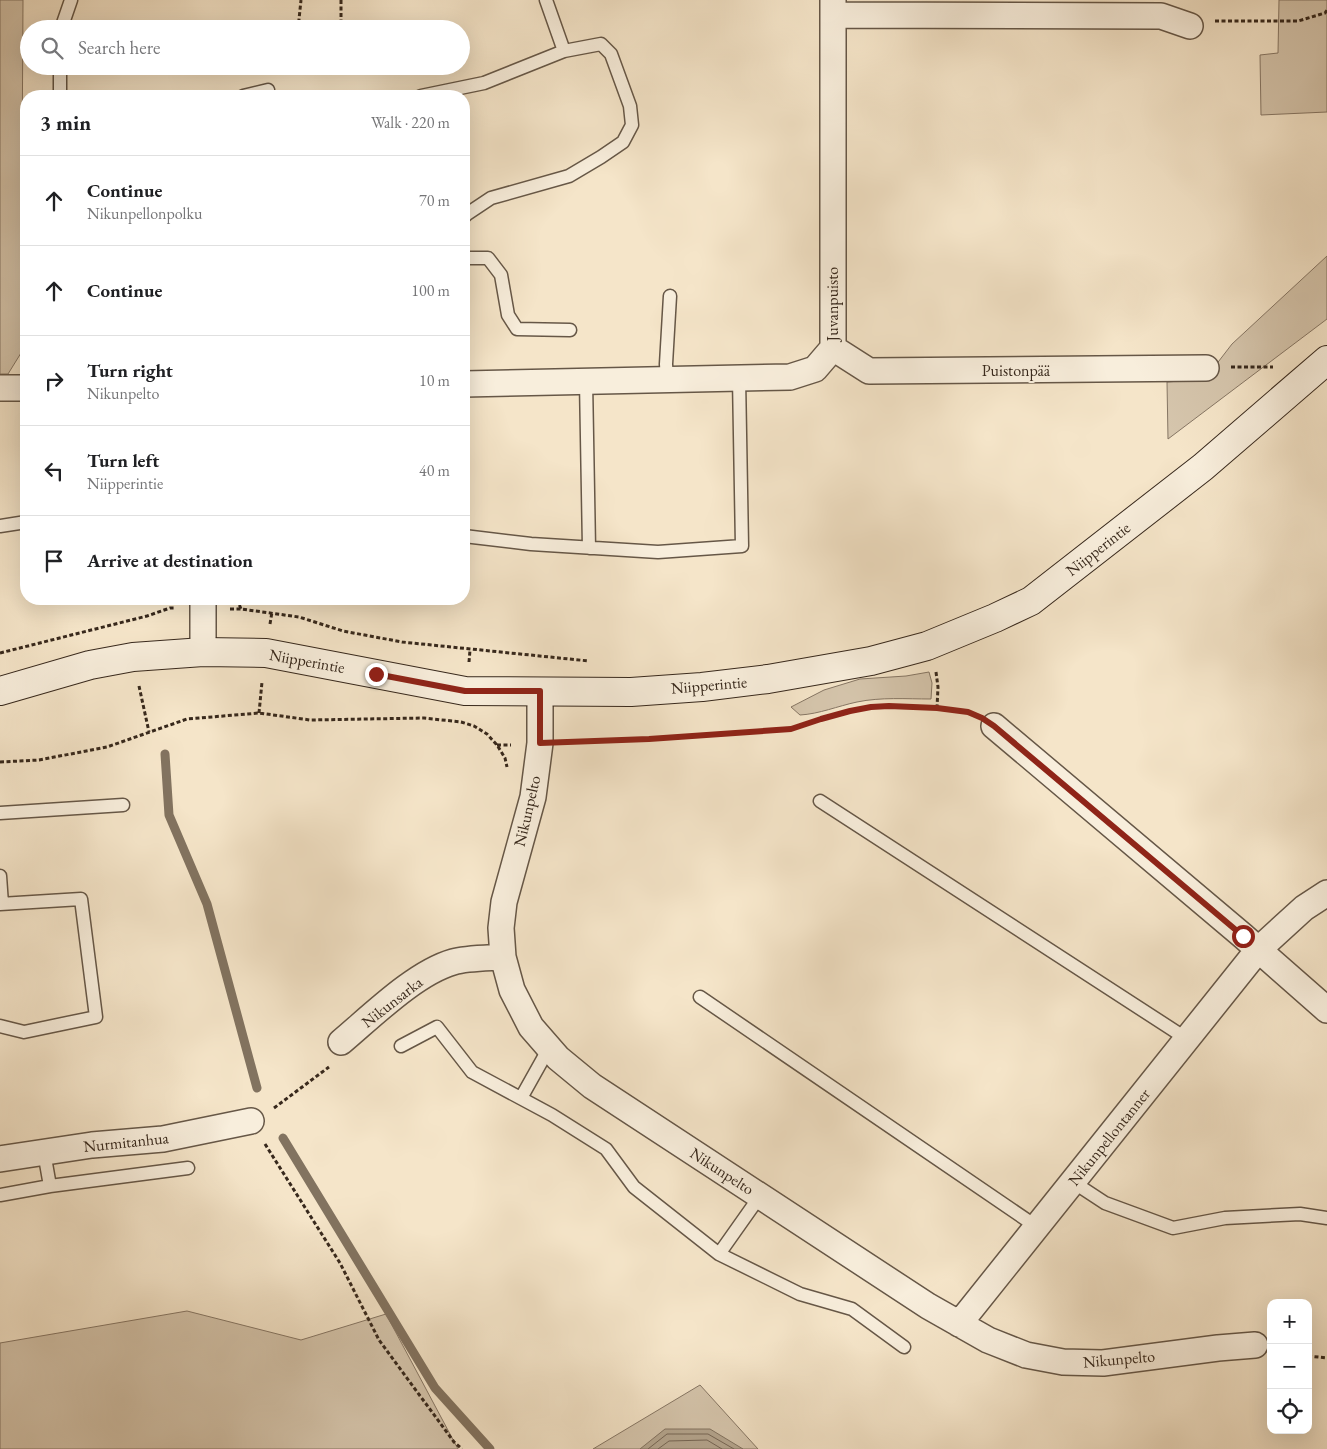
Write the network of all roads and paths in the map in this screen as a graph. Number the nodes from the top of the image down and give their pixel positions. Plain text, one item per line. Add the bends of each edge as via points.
1 (71, 0) edge
2 (301, 0) edge
3 (341, 0) edge
4 (546, 0) edge
5 (833, 7) edge
6 (1327, 10) edge
7 (64, 20) edge
8 (299, 20) edge
9 (342, 20) edge
10 (1190, 26) joint
11 (564, 51) junction
12 (60, 75) edge
13 (60, 90) edge
14 (450, 90) edge
15 (470, 211) edge
16 (470, 258) edge
17 (670, 296) dead end
18 (570, 330) dead end
19 (832, 348) junction
20 (1327, 360) edge
21 (1206, 368) joint
22 (1271, 372) dead end
23 (739, 378) junction
24 (667, 380) junction
25 (586, 381) junction
26 (470, 384) edge
27 (0, 388) edge
28 (20, 388) edge
29 (20, 523) edge
30 (0, 526) edge
31 (470, 537) edge
32 (589, 548) junction
33 (171, 605) edge
34 (195, 605) edge
35 (203, 605) edge
36 (211, 605) edge
37 (240, 605) edge
38 (170, 608) junction
39 (241, 609) junction
40 (272, 612) junction
41 (270, 629) dead end
42 (203, 652) junction
43 (0, 653) edge
44 (592, 661) dead end
45 (263, 678) dead end
46 (138, 684) dead end
47 (0, 691) edge
48 (540, 691) junction
49 (259, 713) junction
50 (994, 726) joint
51 (149, 732) junction
52 (540, 743) junction
53 (497, 746) junction
54 (0, 762) edge
55 (510, 775) dead end
56 (820, 801) dead end
57 (123, 805) dead end
58 (0, 813) edge
59 (0, 876) edge
60 (1327, 893) edge
61 (1, 904) edge
62 (1258, 950) junction
63 (503, 957) junction
64 (700, 997) dead end
65 (1327, 1010) edge
66 (0, 1026) edge
67 (1187, 1039) junction
68 (341, 1042) joint
69 (401, 1046) dead end
70 (549, 1048) junction
71 (521, 1098) junction
72 (251, 1121) junction
73 (44, 1152) junction
74 (0, 1158) edge
75 (188, 1168) dead end
76 (1073, 1182) junction
77 (50, 1186) junction
78 (0, 1195) edge
79 (760, 1196) junction
80 (1327, 1218) edge
81 (1037, 1227) junction
82 (719, 1254) junction
83 (960, 1324) junction
84 (1255, 1345) dead end
85 (904, 1347) dead end
86 (1312, 1356) edge
87 (1327, 1358) edge
88 (462, 1449) edge

1 - 7 lane
2 - 8 path
3 - 9 path
4 - 11 lane
5 - 10 street via 1161,16
5 - 19 street, Juvanpuisto
6 - 10 path via 1298,21 1215,22
11 - 14 lane via 484,83
11 - 15 lane via 601,44 611,54 630,106 632,125 623,142 569,176 491,198
12 - 13 lane
16 - 18 lane via 488,258 501,275 508,315 517,330
17 - 24 lane
19 - 21 street, Puistonpää via 869,370
19 - 23 street, Juvanpuisto via 815,370 790,377
20 - 48 street, Niipperintie via 1203,467 1031,601 995,618 902,653 768,679 631,692
21 - 22 path via 1276,367
23 - 24 street, Juvanpuisto
23 - 32 lane via 742,546 658,552
24 - 25 street, Juvanpuisto
25 - 26 street, Juvanpuisto
25 - 32 lane
27 - 28 street
29 - 30 lane
31 - 32 lane
33 - 38 path
34 - 38 path
35 - 42 street
36 - 39 path
37 - 39 path
38 - 43 path
39 - 40 path
40 - 41 path
40 - 44 path via 402,642
42 - 47 street, Niipperintie via 133,657 90,665
42 - 48 street, Niipperintie via 266,654 465,691
45 - 49 path
46 - 51 path
48 - 52 street, Nikunpelto
49 - 51 path via 187,719
49 - 53 path via 310,720 424,718 461,722 487,734
50 - 52 path via 968,712 889,706 850,711 791,729
50 - 62 street
51 - 54 path via 107,747 38,760
52 - 53 path
52 - 63 street, Nikunpelto via 533,797 504,902 501,928
53 - 55 path
56 - 67 lane
57 - 58 lane
59 - 61 lane
60 - 62 street, Nikunpellontanner via 1304,908
61 - 66 lane via 81,899 96,1017 24,1032
62 - 65 street
62 - 67 street, Nikunpellontanner
63 - 68 street, Nikunsarka via 454,962 436,969 413,982
63 - 70 street, Nikunpelto via 512,990 531,1028
64 - 81 lane
67 - 76 street, Nikunpellontanner
68 - 72 path via 336,1062 276,1107
69 - 71 lane via 437,1027 472,1072
70 - 71 lane
70 - 79 street, Nikunpelto via 592,1086
71 - 82 lane via 606,1149 634,1187
72 - 73 street, Nurmitanhua via 163,1139
72 - 88 path via 340,1263 379,1340
73 - 74 street, Nurmitanhua
73 - 77 lane
75 - 77 lane
76 - 80 lane via 1105,1203 1173,1228 1225,1218 1300,1214
76 - 81 street, Nikunpellontanner
77 - 78 lane
79 - 82 lane
79 - 83 street, Nikunpelto
81 - 83 street, Nikunpellontanner
82 - 85 lane via 800,1294 852,1309
83 - 84 street, Nikunpelto via 988,1340 1026,1355 1063,1362 1103,1363
86 - 87 path

